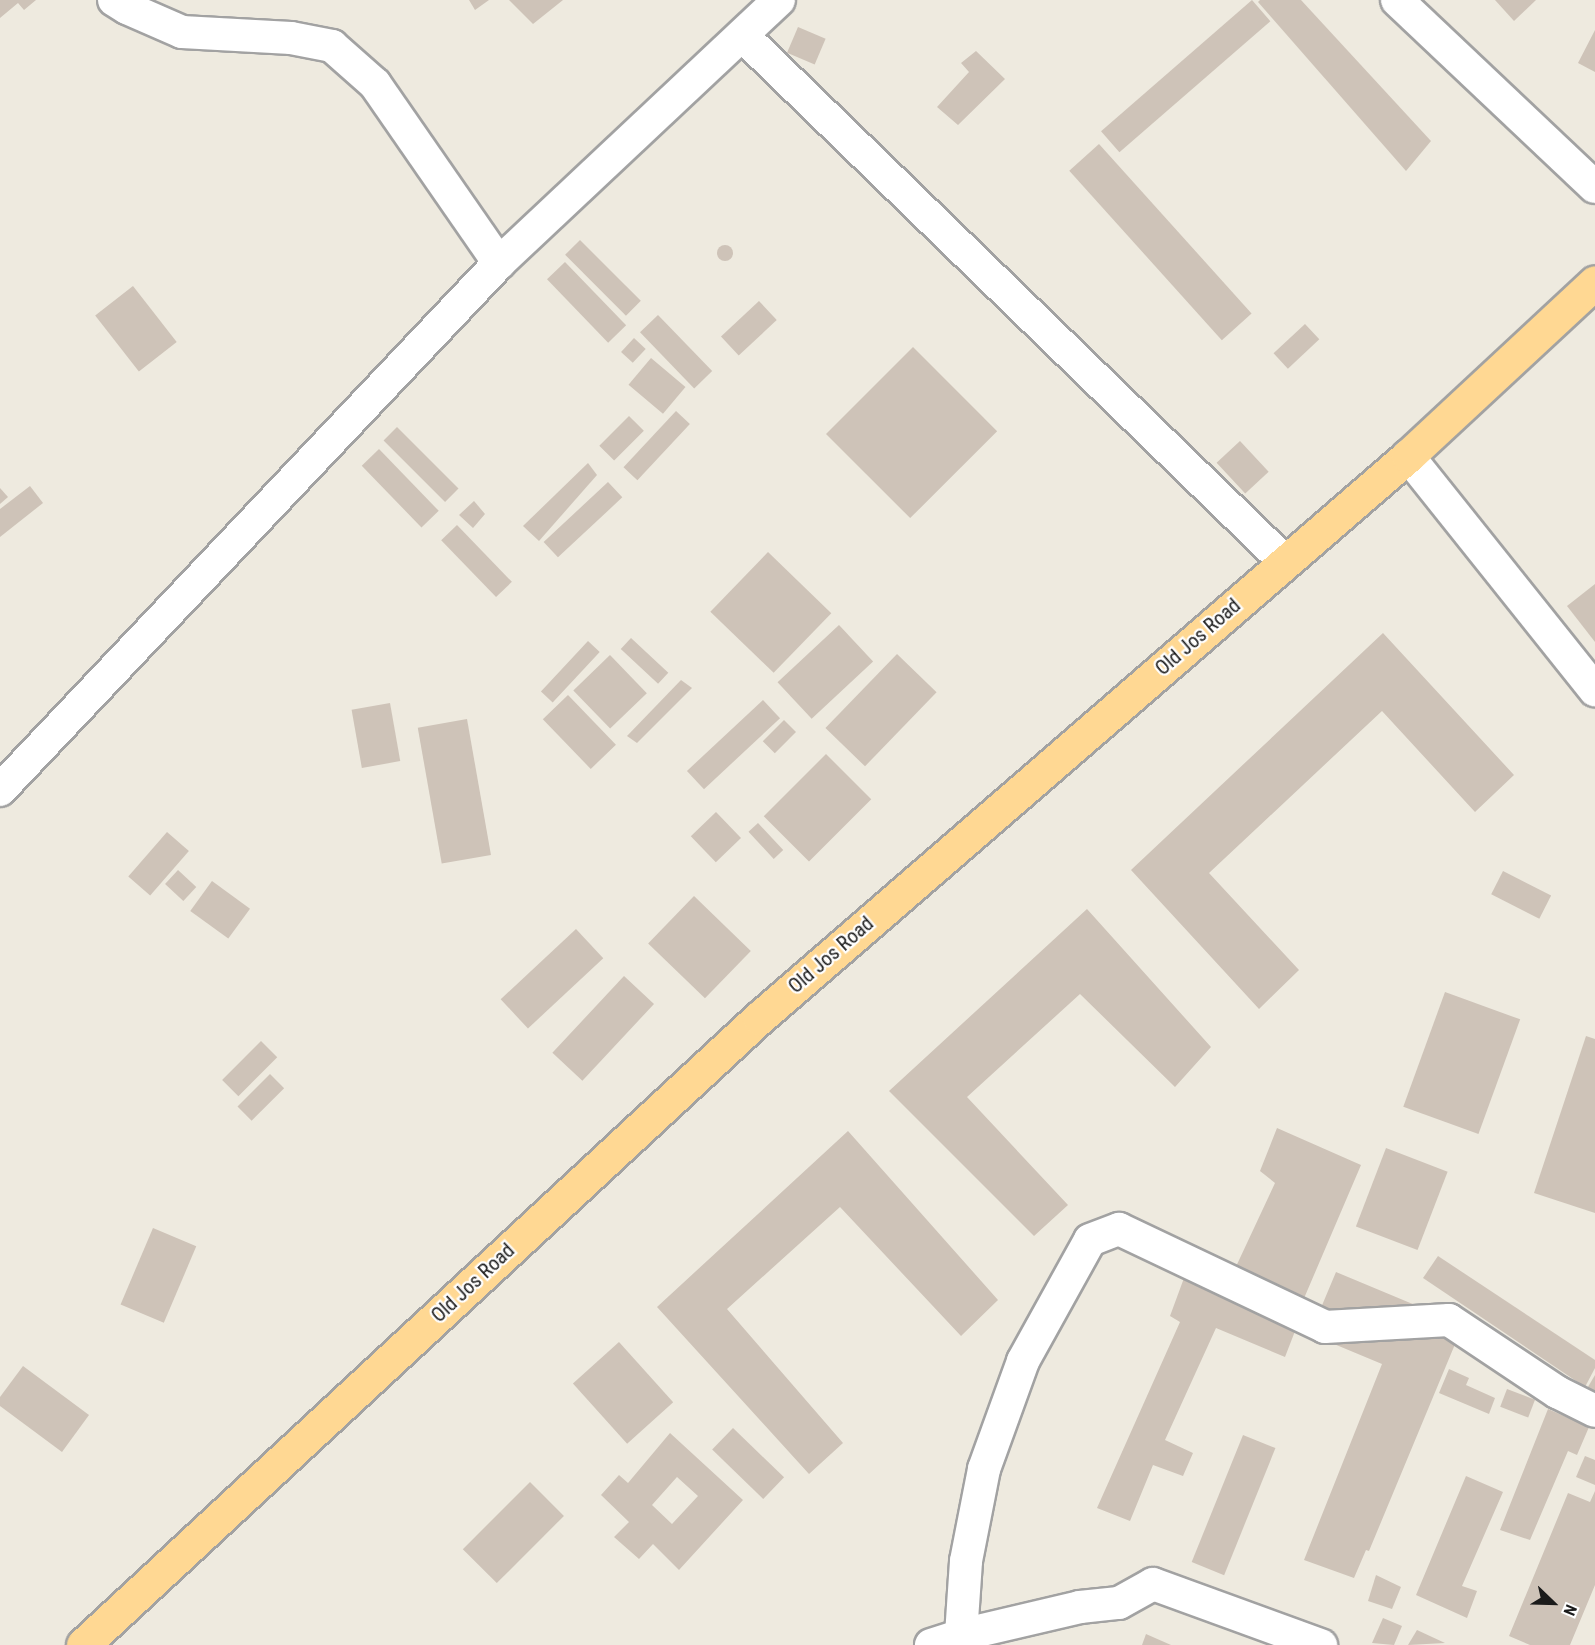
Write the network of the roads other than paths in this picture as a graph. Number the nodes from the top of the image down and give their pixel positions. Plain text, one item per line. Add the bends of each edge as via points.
1 (114, 0) edge
2 (779, 0) edge
3 (1397, 0) edge
4 (743, 36) junction
5 (1595, 187) edge
6 (499, 263) junction
7 (1595, 282) edge
8 (1408, 456) junction
9 (1285, 562) junction
10 (1595, 690) edge
11 (0, 790) edge
12 (1595, 1411) edge
13 (961, 1635) junction
14 (95, 1641) edge
15 (931, 1645) edge
16 (1321, 1645) edge

1 - 6 street via 182,32 291,38 332,46 375,84
2 - 4 street
3 - 5 street
4 - 6 street
4 - 9 street
6 - 11 street
7 - 8 main road, Old Jos Road
8 - 9 main road, Old Jos Road
8 - 10 street
9 - 14 main road, Old Jos Road via 759,1018
12 - 13 street via 1557,1392 1449,1320 1325,1327 1119,1229 1090,1240 1023,1361 984,1469 966,1561
13 - 15 street
13 - 16 street via 1080,1607 1119,1603 1153,1584

